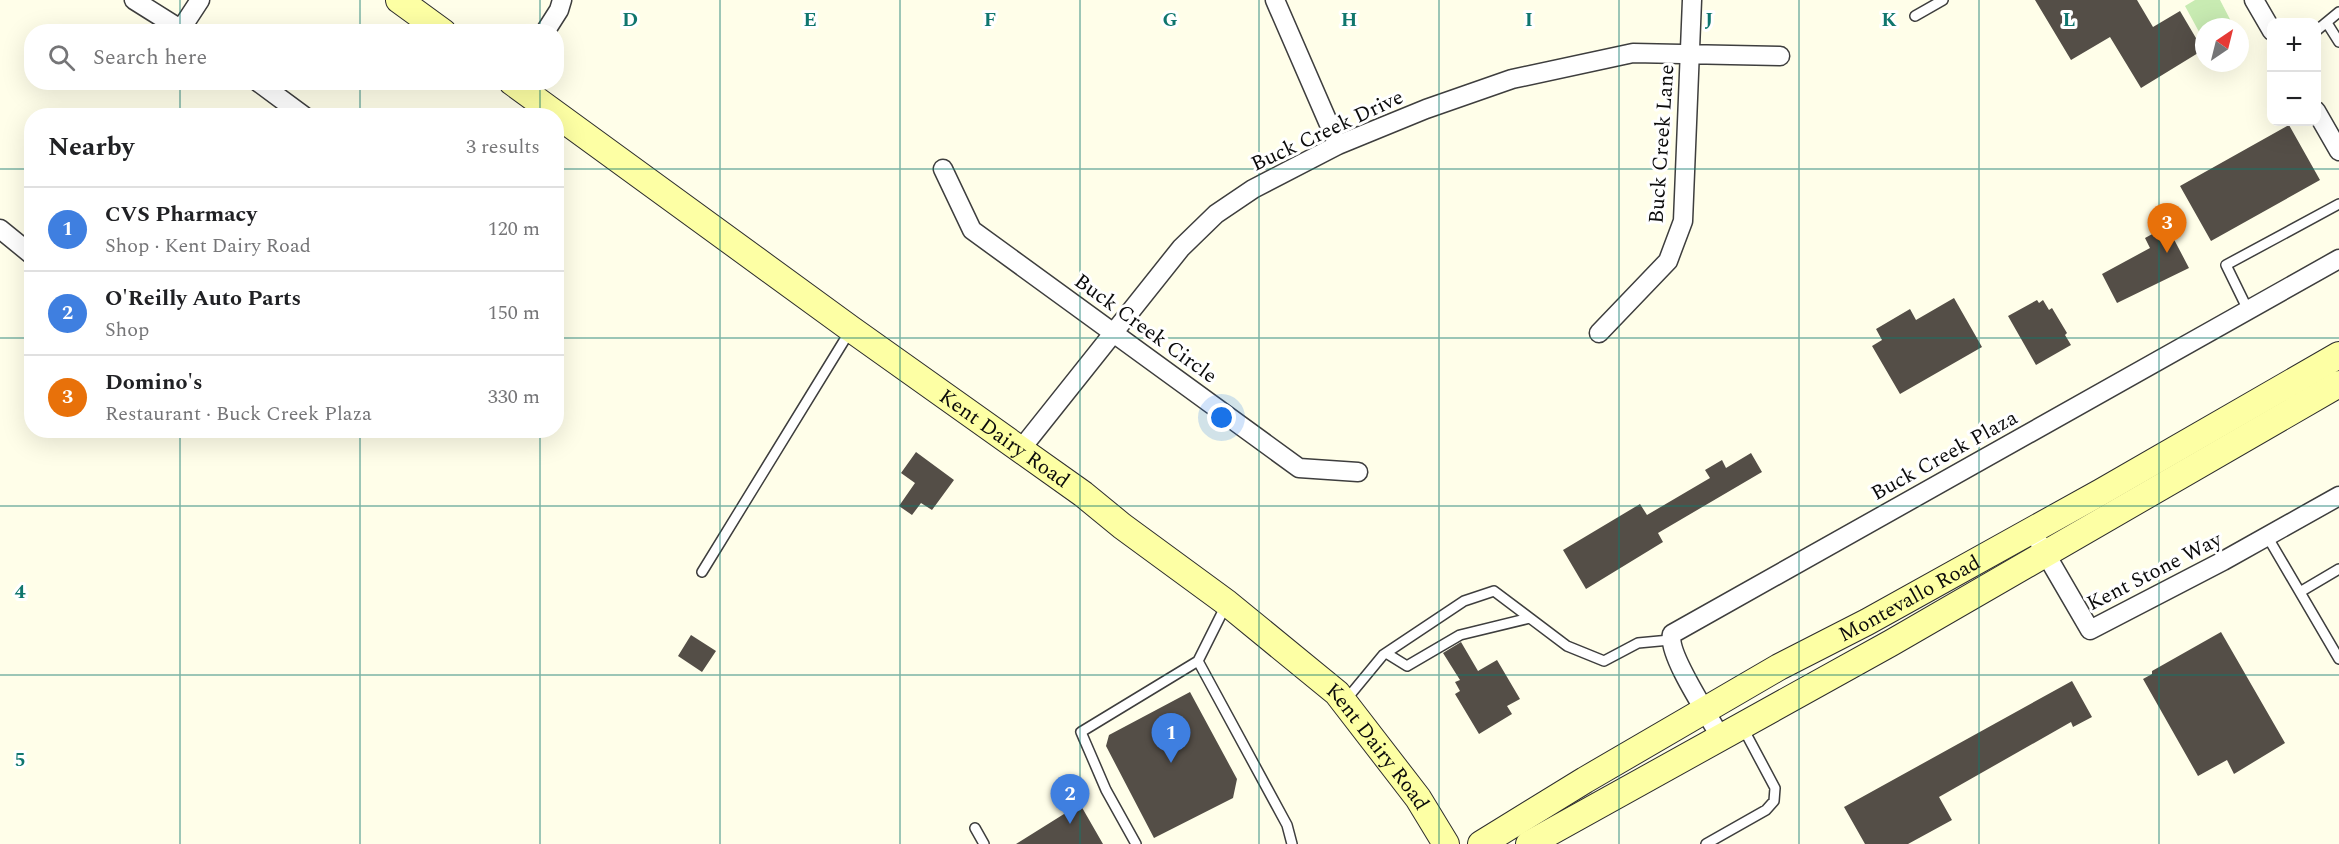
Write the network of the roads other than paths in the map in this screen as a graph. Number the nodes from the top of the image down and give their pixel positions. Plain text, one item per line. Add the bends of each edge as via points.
1 (135, 0) edge
2 (200, 0) edge
3 (399, 0) edge
4 (578, 0) edge
5 (1275, 0) edge
6 (1692, 0) edge
7 (1943, 0) edge
8 (2254, 0) edge
9 (561, 5) edge
10 (2339, 12) edge
11 (1914, 16) dead end
12 (2327, 23) junction
13 (173, 24) edge
14 (186, 24) edge
15 (432, 24) edge
16 (550, 24) edge
17 (2267, 24) edge
18 (2321, 27) edge
19 (2339, 42) edge
20 (1690, 53) junction
21 (1780, 56) dead end
22 (269, 90) edge
23 (523, 90) edge
24 (293, 108) edge
25 (548, 108) edge
26 (564, 120) edge
27 (2321, 120) edge
28 (1338, 145) junction
29 (2339, 151) edge
30 (943, 169) dead end
31 (2339, 204) edge
32 (0, 229) edge
33 (24, 248) edge
34 (2339, 259) edge
35 (2248, 310) junction
36 (852, 329) junction
37 (1113, 332) junction
38 (1599, 333) dead end
39 (2339, 355) edge
40 (2339, 384) edge
41 (1021, 449) junction
42 (1358, 472) dead end
43 (2339, 496) edge
44 (2034, 529) junction
45 (2267, 536) junction
46 (2045, 554) junction
47 (2339, 569) edge
48 (702, 573) dead end
49 (2300, 592) junction
50 (1227, 603) junction
51 (1530, 618) junction
52 (1670, 640) junction
53 (1386, 652) junction
54 (2339, 659) edge
55 (1198, 661) junction
56 (1344, 703) junction
57 (1706, 710) junction
58 (1731, 732) junction
59 (975, 828) dead end
60 (984, 844) edge
61 (1136, 844) edge
62 (1292, 844) edge
63 (1446, 844) edge
64 (1481, 844) edge
65 (1529, 844) edge
66 (1706, 844) edge

1 - 13 street
2 - 14 street
3 - 15 main road
4 - 9 street
5 - 28 street
6 - 20 street, Buck Creek Lane
7 - 11 lane
8 - 17 street
9 - 16 street
10 - 12 lane
12 - 18 lane
12 - 19 lane
20 - 21 street, Buck Creek Drive
20 - 28 street, Buck Creek Drive via 1633,52 1512,79
20 - 38 street, Buck Creek Lane via 1683,221 1668,261
22 - 24 street
23 - 25 main road, Kent Dairy Road
26 - 36 main road, Kent Dairy Road
27 - 29 street
28 - 37 street, Buck Creek Drive via 1253,189 1216,214 1181,248
30 - 37 street, Buck Creek Circle via 972,230
31 - 35 lane via 2226,266
32 - 33 street
34 - 35 street, Buck Creek Plaza
35 - 52 street, Buck Creek Plaza via 1681,628
36 - 41 main road, Kent Dairy Road
36 - 48 lane
37 - 41 street, Buck Creek Drive
37 - 42 street, Buck Creek Circle via 1299,468
39 - 44 main road, Montevallo Road
40 - 46 main road, Montevallo Road
41 - 50 main road, Kent Dairy Road
43 - 45 street, Kent Stone Way
44 - 46 street, Kent Stone Way
44 - 57 main road, Montevallo Road
45 - 46 street, Kent Stone Way via 2090,630
45 - 49 lane
46 - 58 main road, Montevallo Road
47 - 49 lane
49 - 54 lane
50 - 55 lane
50 - 56 main road, Kent Dairy Road via 1337,693
51 - 52 lane via 1567,646 1604,661 1638,643
51 - 53 lane via 1460,635 1407,666
51 - 53 lane via 1494,591 1464,601
52 - 57 street via 1687,680
53 - 56 lane
55 - 61 lane via 1082,732 1106,790
55 - 62 lane via 1287,825
56 - 63 main road, Kent Dairy Road via 1418,798
57 - 58 street
57 - 64 main road, Montevallo Road
58 - 65 main road, Montevallo Road
58 - 66 lane via 1775,788 1774,801 1766,810
59 - 60 lane

